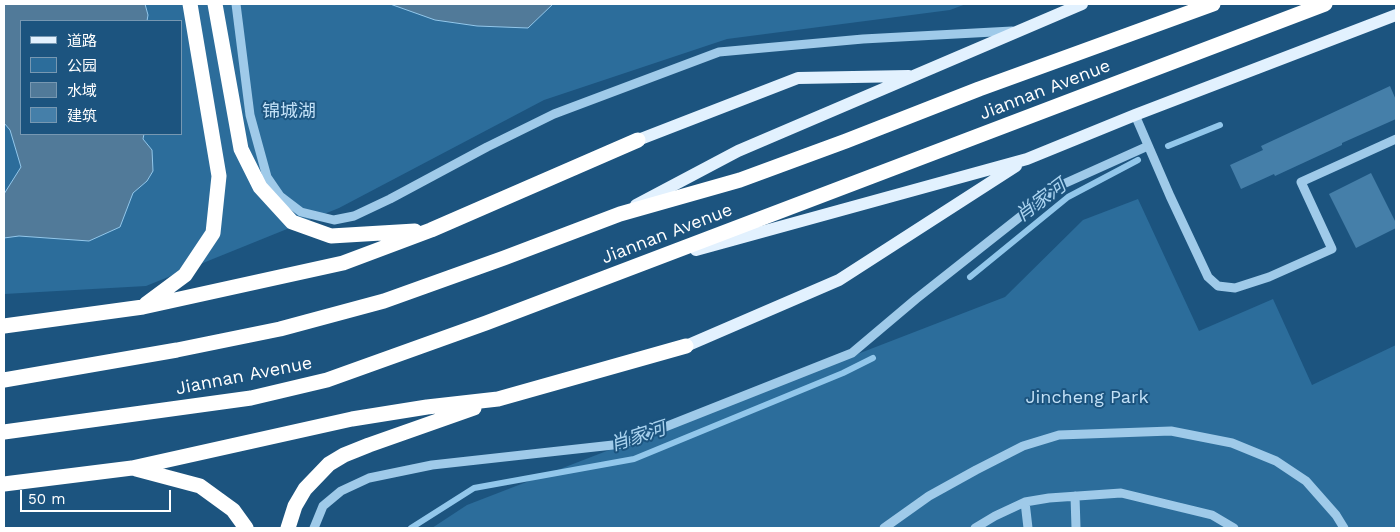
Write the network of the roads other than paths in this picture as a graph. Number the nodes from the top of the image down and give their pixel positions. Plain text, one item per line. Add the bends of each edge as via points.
1 (190, 4) edge
2 (215, 4) edge
3 (236, 4) edge
4 (1082, 4) edge
5 (1213, 4) edge
6 (1325, 4) edge
7 (1396, 15) edge
8 (1020, 30) junction
9 (916, 76) junction
10 (1135, 114) junction
11 (1396, 139) edge
12 (638, 140) joint
13 (1148, 146) junction
14 (1026, 159) junction
15 (620, 214) junction
16 (431, 230) junction
17 (633, 267) junction
18 (143, 307) junction
19 (4, 326) edge
20 (686, 346) joint
21 (4, 380) edge
22 (498, 399) junction
23 (4, 432) edge
24 (132, 468) junction
25 (4, 484) edge
26 (1075, 496) junction
27 (1025, 502) junction
28 (246, 528) edge
29 (288, 528) edge
30 (314, 528) edge
31 (884, 528) edge
32 (975, 528) edge
33 (1028, 528) edge
34 (1076, 528) edge
35 (1234, 528) edge
36 (1344, 528) edge

1 - 18 highway via 219,176 213,233 185,275
2 - 16 highway via 241,149 260,187 292,222 331,236
3 - 8 street via 250,115 267,177 280,196 301,212 334,220 354,216 390,199 554,114 719,52
4 - 8 main road
5 - 15 highway, Jiannan Avenue via 740,180
6 - 17 highway, Jiannan Avenue
7 - 10 main road
8 - 9 main road
9 - 12 main road via 798,78
9 - 15 main road via 738,151
10 - 13 street
10 - 14 main road
11 - 13 street via 1301,182 1332,249 1270,277 1234,288 1218,286 1208,276
12 - 16 highway
13 - 30 street via 1059,186 852,353 622,444 432,465 369,478 341,491 323,506
14 - 17 main road
14 - 20 main road via 839,280
15 - 21 highway, Jiannan Avenue via 384,300 290,326 177,350
16 - 18 highway via 343,263
17 - 23 highway, Jiannan Avenue via 327,380 251,398
18 - 19 highway
20 - 22 highway
22 - 24 highway via 352,419
22 - 29 highway via 369,445 329,464 305,489
24 - 25 highway
24 - 28 highway via 200,486 233,510
26 - 27 street
26 - 34 street
26 - 35 street via 1121,494 1212,515
27 - 32 street
27 - 33 street
31 - 36 street via 929,496 1023,446 1059,435 1171,431 1232,443 1276,461 1306,481

